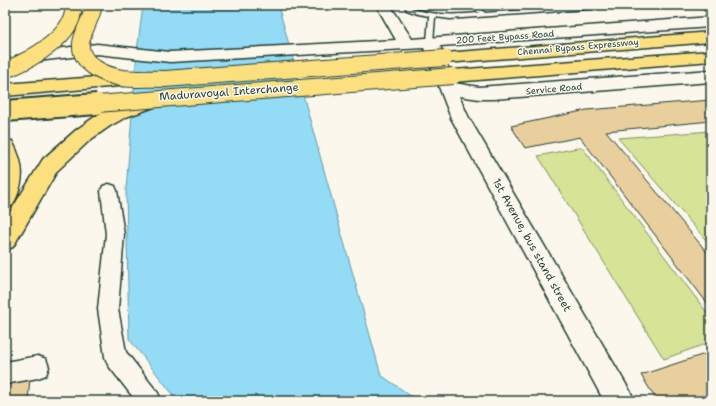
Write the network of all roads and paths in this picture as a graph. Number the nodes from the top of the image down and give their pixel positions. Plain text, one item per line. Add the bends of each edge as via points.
1 (73, 5) edge
2 (94, 5) edge
3 (384, 5) edge
4 (406, 5) edge
5 (474, 5) edge
6 (615, 5) edge
7 (701, 5) edge
8 (711, 12) edge
9 (484, 14) junction
10 (432, 15) junction
11 (711, 22) edge
12 (711, 37) edge
13 (430, 42) junction
14 (407, 44) junction
15 (711, 56) edge
16 (445, 58) joint
17 (5, 64) edge
18 (5, 70) edge
19 (711, 76) edge
20 (450, 82) junction
21 (166, 88) junction
22 (5, 90) edge
23 (5, 110) edge
24 (5, 146) edge
25 (109, 192) dead end
26 (5, 199) edge
27 (5, 240) edge
28 (38, 367) dead end
29 (5, 373) edge
30 (150, 401) edge
31 (620, 401) edge

1 - 18 highway, bridge via 73,19 66,29 28,60
2 - 21 highway, bridge via 93,15 81,42 82,54 89,63 109,74
3 - 14 street
4 - 10 lane via 409,9
5 - 9 lane
6 - 9 lane
7 - 8 lane
9 - 10 lane via 450,17
10 - 13 lane
11 - 13 street, 200 Feet Bypass Road
12 - 16 highway, Chennai Bypass Expressway
13 - 14 street, 200 Feet Bypass Road
13 - 20 street
14 - 17 street, 200 Feet Bypass Road via 170,57 97,49 46,55
15 - 20 highway, Chennai Bypass Expressway
16 - 21 highway, Maduravoyal Interchange, bridge
19 - 20 street, Service Road via 494,93 479,93
20 - 21 highway, Maduravoyal Interchange, bridge
20 - 31 street, 1st Avenue, bus stand street via 460,118
21 - 22 highway, Maduravoyal Interchange, bridge
21 - 23 highway, Maduravoyal Interchange, bridge
21 - 27 highway, bridge via 119,112 83,135 50,166
24 - 26 highway via 11,157 13,171
25 - 30 street via 115,234 108,309 116,358
28 - 29 street

